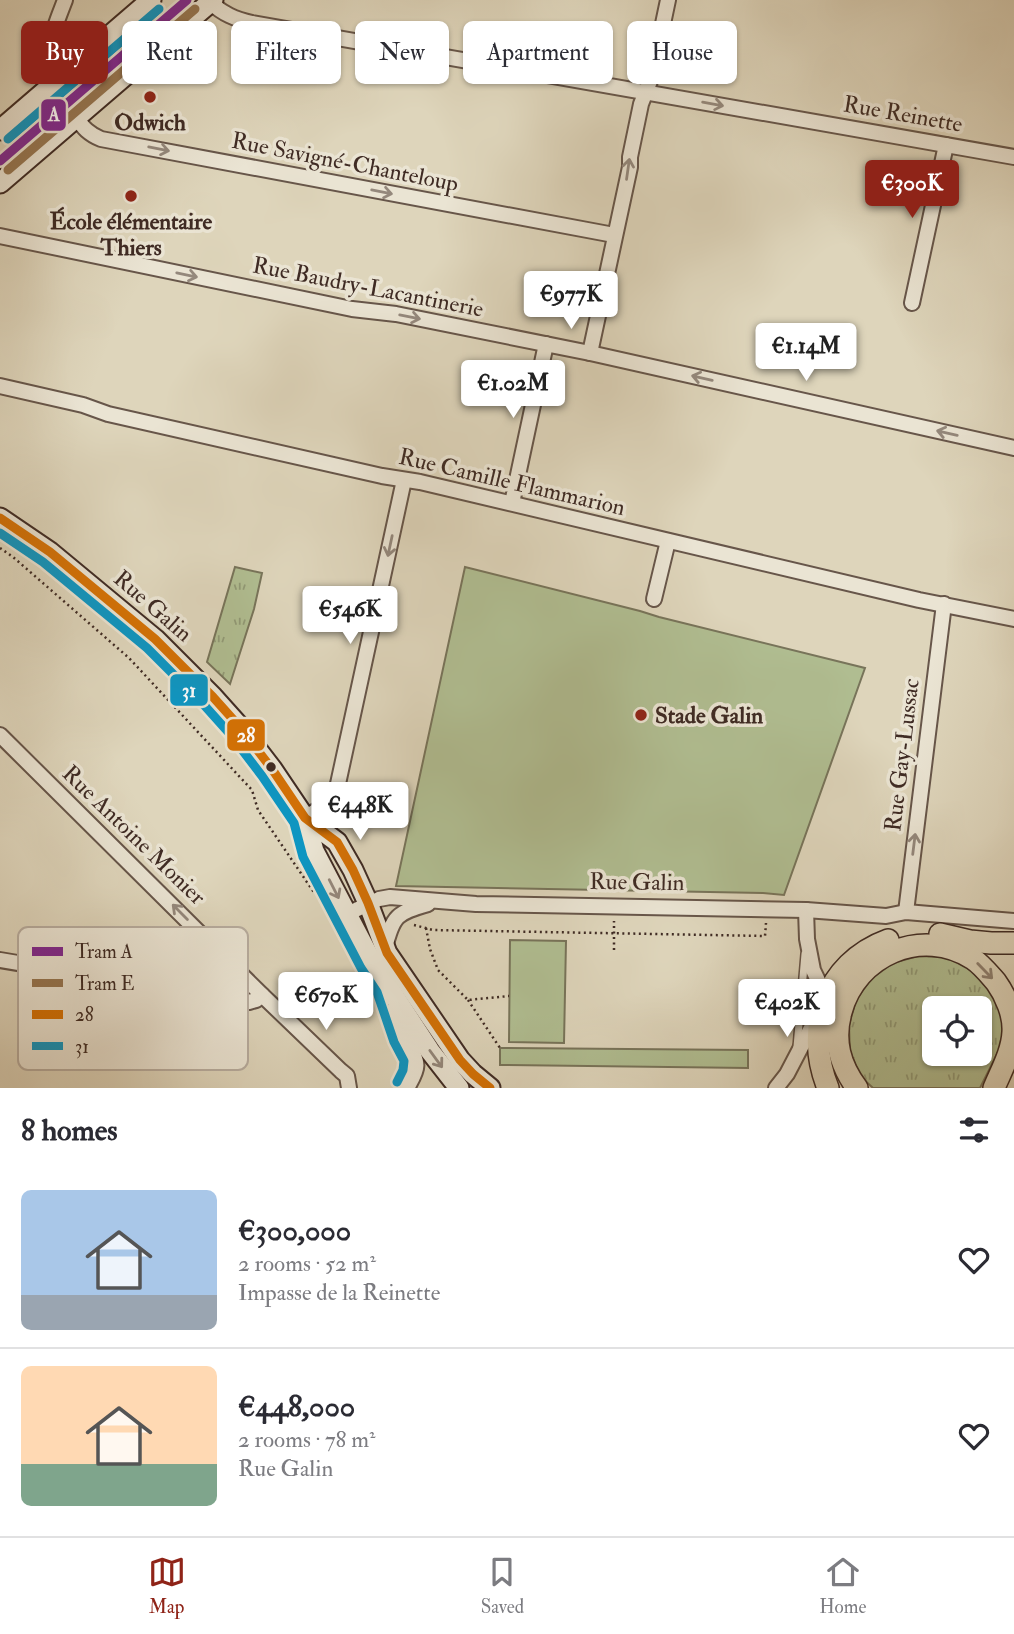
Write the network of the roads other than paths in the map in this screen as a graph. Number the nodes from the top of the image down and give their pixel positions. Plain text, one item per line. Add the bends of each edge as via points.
1 (65, 0) edge
2 (151, 0) edge
3 (668, 0) edge
4 (212, 1) edge
5 (57, 21) edge
6 (108, 37) edge
7 (54, 84) edge
8 (646, 92) junction
9 (76, 117) junction
10 (0, 130) edge
11 (946, 145) junction
12 (1014, 157) edge
13 (0, 183) edge
14 (614, 235) junction
15 (0, 236) edge
16 (912, 303) dead end
17 (546, 344) junction
18 (590, 353) junction
19 (0, 386) edge
20 (1014, 448) edge
21 (404, 480) junction
22 (512, 503) junction
23 (0, 518) edge
24 (668, 541) junction
25 (654, 599) dead end
26 (944, 604) junction
27 (1014, 619) edge
28 (0, 735) edge
29 (304, 818) junction
30 (439, 900) junction
31 (368, 903) junction
32 (806, 910) junction
33 (906, 912) junction
34 (347, 914) junction
35 (1014, 920) edge
36 (196, 927) edge
37 (807, 939) junction
38 (1014, 943) edge
39 (385, 948) junction
40 (0, 960) edge
41 (18, 963) edge
42 (248, 980) edge
43 (388, 987) junction
44 (262, 995) junction
45 (248, 1002) edge
46 (823, 1005) junction
47 (795, 1060) junction
48 (998, 1079) edge
49 (349, 1088) edge
50 (407, 1088) edge
51 (459, 1088) edge
52 (490, 1088) edge
53 (776, 1088) edge
54 (828, 1088) edge
55 (857, 1088) edge

1 - 5 street
2 - 6 main road
3 - 8 street
4 - 8 street, Rue Reinette via 224,13 252,23
4 - 9 main road
7 - 10 main road
8 -> 11 street, Rue Reinette
14 -> 8 street
9 - 13 main road
9 -> 14 street, Rue Savigné-Chanteloup via 84,129 101,139
11 - 12 street, Rue Reinette
11 - 16 street
14 - 18 street
15 -> 17 street, Rue Baudry-Lacantinerie
17 - 18 street, Rue Baudry-Lacantinerie
17 - 22 street
20 -> 18 street, Rue Baudry-Lacantinerie
19 - 21 street, Rue Camille Flammarion
21 - 22 street, Rue Camille Flammarion
21 -> 29 street via 336,793
22 - 24 street, Rue Camille Flammarion
23 - 29 main road, Rue Galin via 60,560 171,654 239,726
24 - 25 street
24 - 26 street, Rue Camille Flammarion
26 - 27 street, Rue Camille Flammarion
33 -> 26 street, Rue Gay-Lussac
36 -> 28 street, Rue Antoine Monier
29 - 31 main road, Rue Galin via 337,842
29 -> 34 main road, Rue Galin via 314,850
30 - 31 street, Rue Galin via 390,897
30 - 32 street, Rue Galin
30 - 39 street via 396,917
31 - 34 street
31 - 39 main road
32 - 33 street, Rue Galin via 886,916
32 - 37 street
33 - 35 street, Rue Galin
34 - 43 main road, Rue Galin
37 - 46 street
37 - 47 lane
38 - 46 main road via 925,932 901,935 860,954 845,968
39 - 52 main road via 460,1060
40 - 41 street
44 -> 42 street, Rue Antoine Monier
43 - 50 street via 416,1057 415,1075
43 -> 51 main road, Rue Galin
44 - 45 street
44 - 49 street, Rue Antoine Monier via 347,1076
46 - 47 street
46 - 54 main road via 818,1050
47 - 53 street
55 -> 48 main road via 846,1073 839,1050 843,1004 855,979 870,965 884,955 924,945 974,960 999,986 1013,1032

